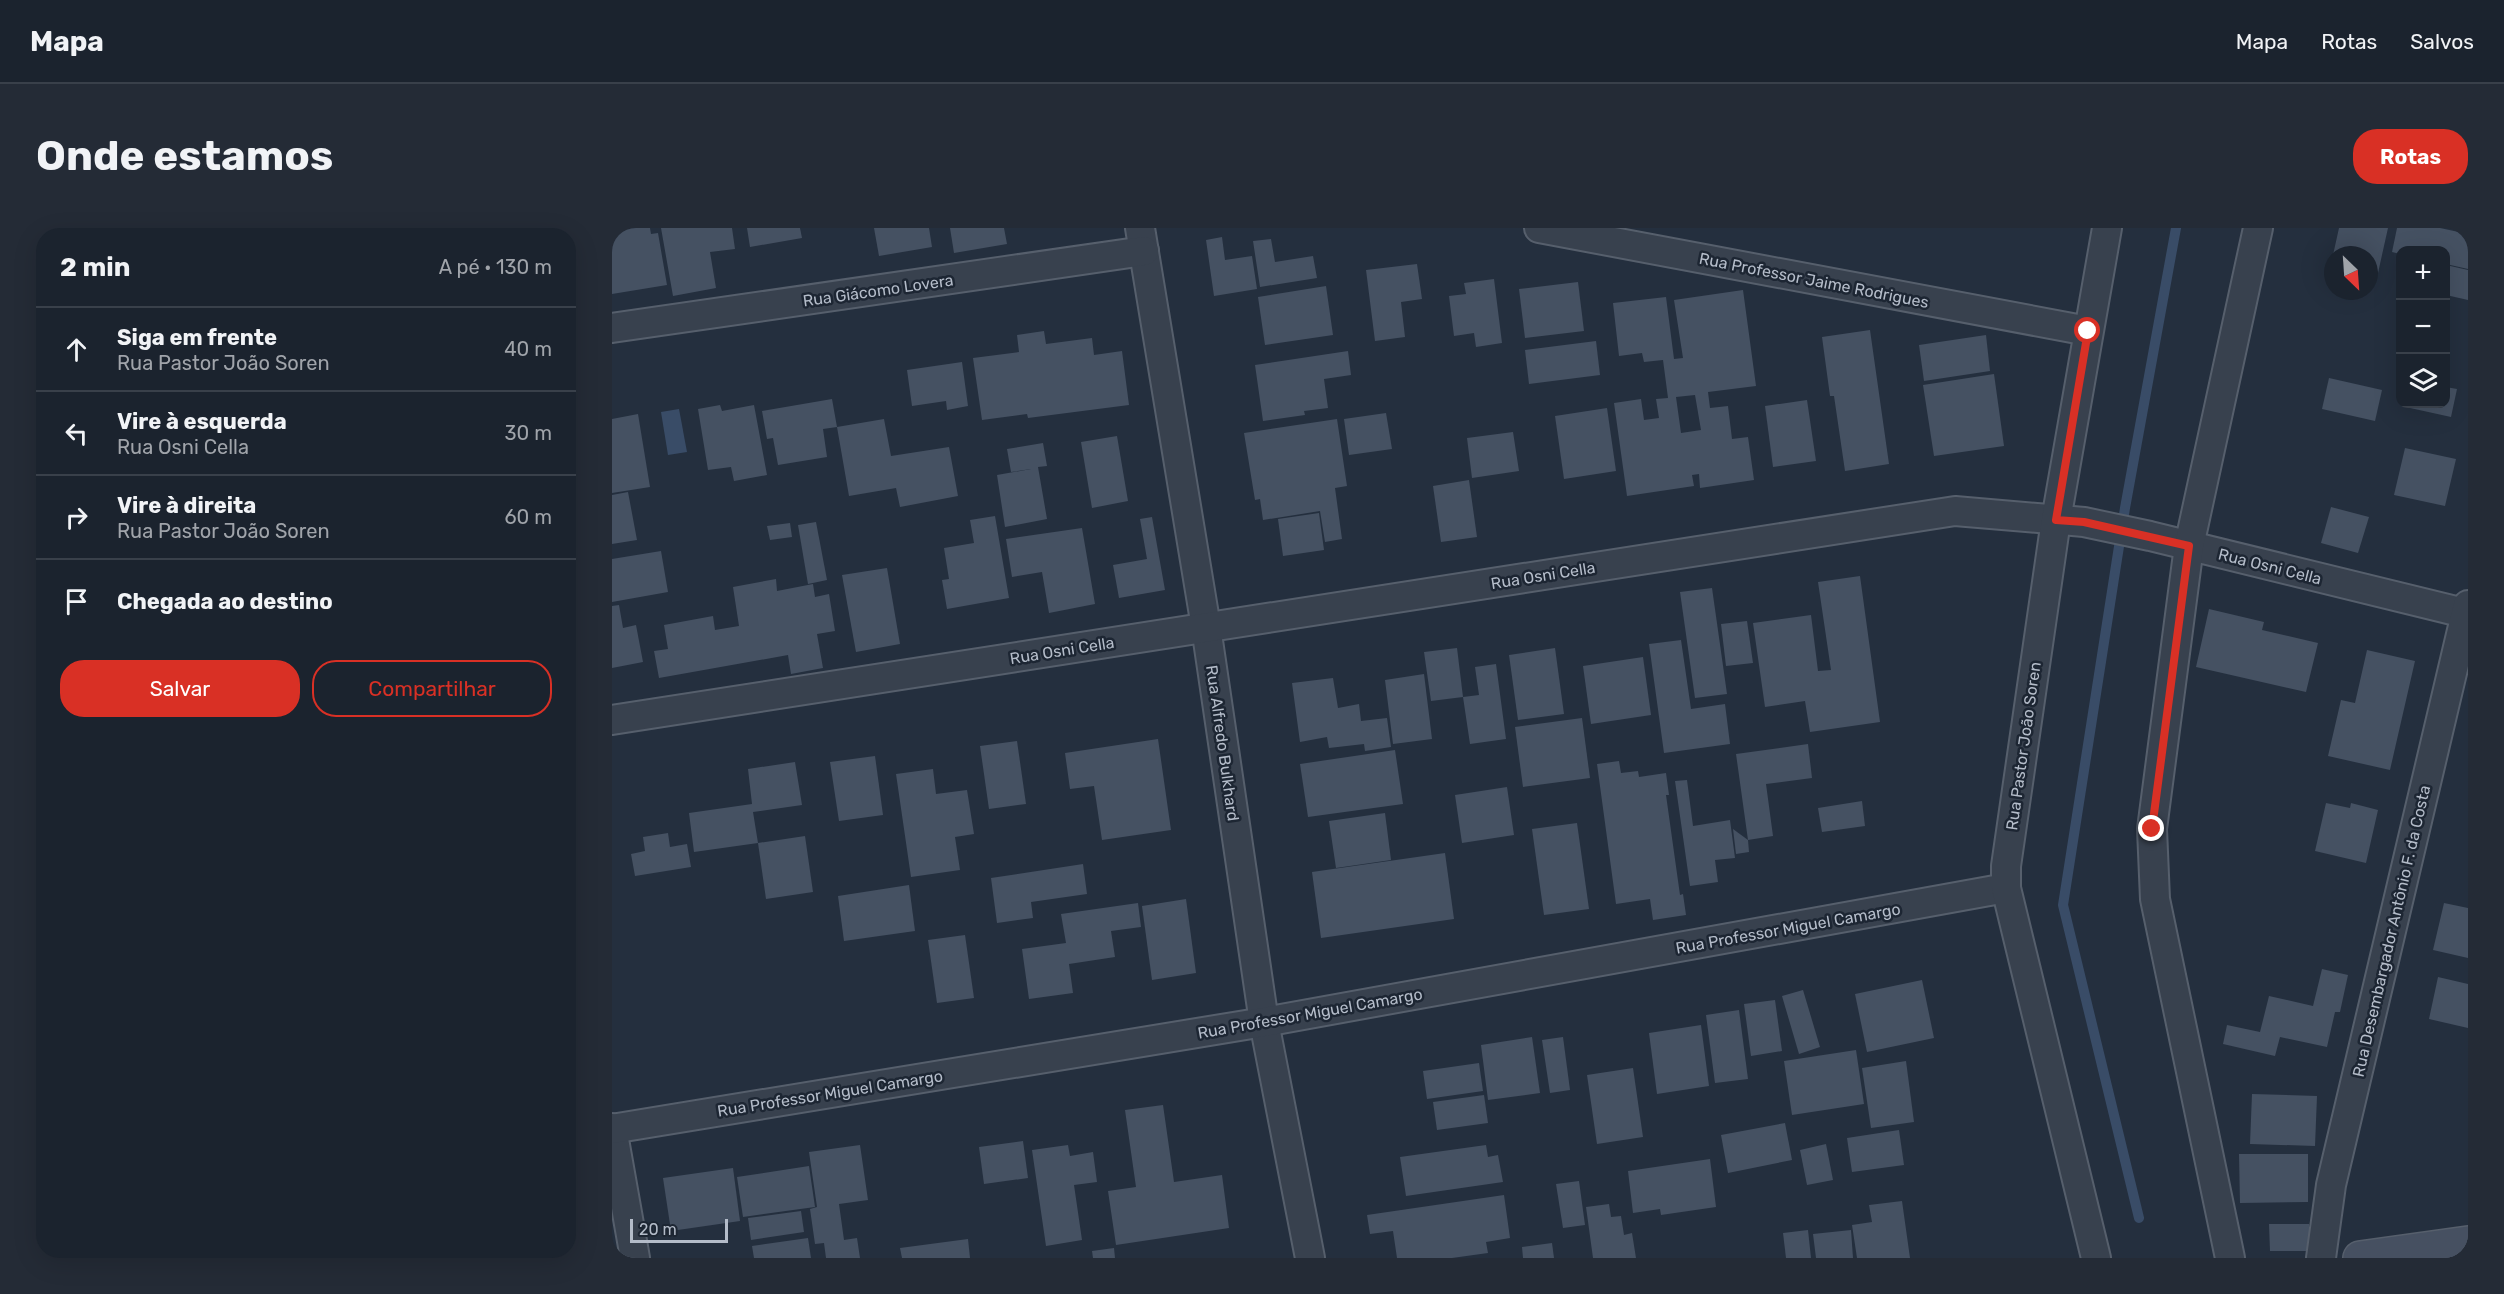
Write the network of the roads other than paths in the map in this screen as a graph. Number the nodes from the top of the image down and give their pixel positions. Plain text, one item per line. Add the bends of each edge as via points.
1 (1539, 228) edge
2 (2107, 228) edge
3 (2258, 228) edge
4 (1142, 240) edge
5 (612, 328) edge
6 (2088, 331) junction
7 (2056, 520) junction
8 (2189, 546) junction
9 (2467, 611) edge
10 (1206, 627) junction
11 (612, 720) edge
12 (2006, 888) junction
13 (1264, 1022) junction
14 (612, 1129) edge
15 (2468, 1243) edge
16 (635, 1258) edge
17 (1310, 1258) edge
18 (2096, 1258) edge
19 (2230, 1258) edge
20 (2321, 1258) edge
21 (2360, 1258) edge

1 - 6 street, Rua Professor Jaime Rodrigues
2 - 6 street, Rua Pastor João Soren
3 - 8 street
4 - 5 street, Rua Giácomo Lovera
4 - 10 street, Rua Alfredo Bulkhard
6 - 7 street, Rua Pastor João Soren
7 - 8 street, Rua Osni Cella via 2084,522
7 - 10 street, Rua Osni Cella via 1955,511
7 - 12 street, Rua Pastor João Soren
8 - 9 street, Rua Osni Cella
8 - 19 street via 2152,829 2156,899
9 - 20 street, Rua Desembargador Antônio F. da Costa via 2331,1185
10 - 11 street, Rua Osni Cella
10 - 13 street, Rua Alfredo Bulkhard
12 - 13 street, Rua Professor Miguel Camargo
12 - 18 street, Rua Pastor João Soren
13 - 14 street, Rua Professor Miguel Camargo
13 - 17 street, Rua Alfredo Bulkhard
14 - 16 street
15 - 21 main road

